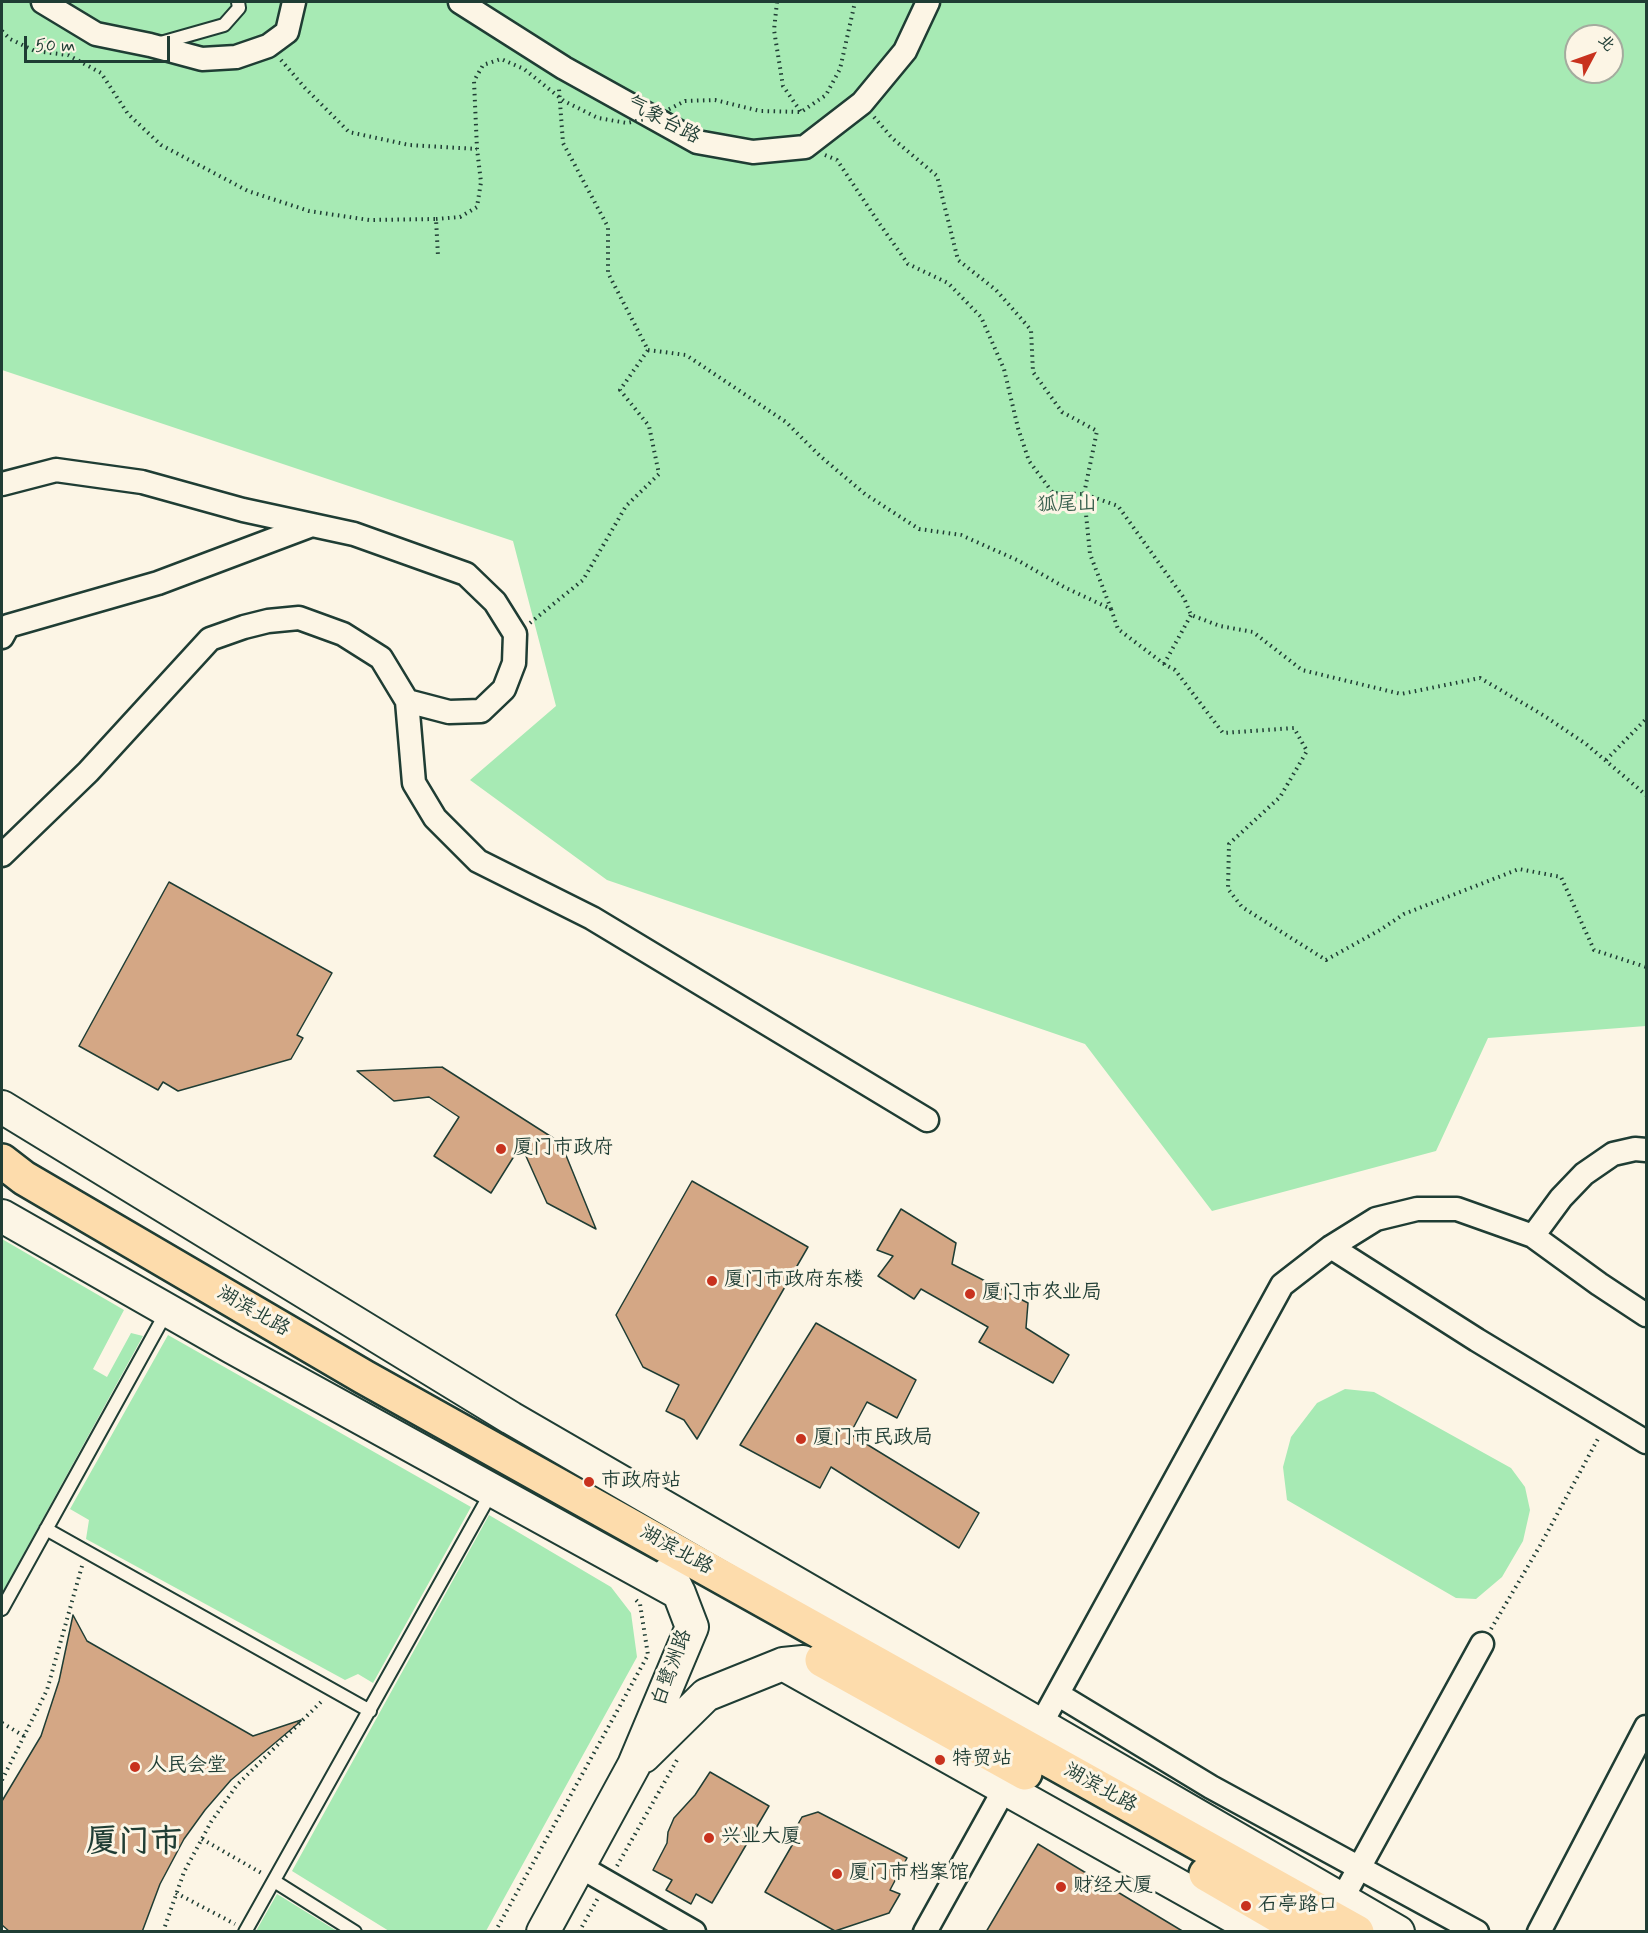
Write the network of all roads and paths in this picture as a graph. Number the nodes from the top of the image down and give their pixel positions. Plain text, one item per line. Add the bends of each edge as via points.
1 (43, 2) edge
2 (238, 2) edge
3 (294, 2) edge
4 (460, 2) edge
5 (777, 2) edge
6 (855, 2) edge
7 (928, 2) edge
8 (2, 31) edge
9 (150, 45) junction
10 (268, 46) junction
11 (564, 68) junction
12 (862, 103) junction
13 (801, 112) junction
14 (805, 147) junction
15 (477, 149) junction
16 (436, 219) junction
17 (438, 256) dead end
18 (648, 351) junction
19 (2, 484) edge
20 (1084, 495) junction
21 (312, 525) junction
22 (1111, 609) junction
23 (1191, 615) junction
24 (516, 634) junction
25 (2, 637) edge
26 (1164, 664) junction
27 (407, 701) junction
28 (1647, 719) edge
29 (1606, 760) junction
30 (1647, 795) edge
31 (2, 855) edge
32 (1647, 967) edge
33 (2, 1107) edge
34 (927, 1120) dead end
35 (1647, 1150) edge
36 (9, 1170) edge
37 (2, 1216) edge
38 (1533, 1236) junction
39 (1331, 1248) junction
40 (167, 1310) junction
41 (1647, 1315) edge
42 (1608, 1420) junction
43 (1647, 1443) edge
44 (493, 1490) junction
45 (46, 1528) junction
46 (653, 1538) junction
47 (86, 1551) junction
48 (679, 1593) junction
49 (2, 1609) edge
50 (1482, 1644) joint
51 (648, 1654) dead end
52 (822, 1660) joint
53 (783, 1664) junction
54 (333, 1690) junction
55 (1059, 1695) junction
56 (370, 1711) junction
57 (2, 1723) edge
58 (1041, 1724) junction
59 (1647, 1727) edge
60 (24, 1736) junction
61 (678, 1760) dead end
62 (634, 1765) junction
63 (2, 1780) edge
64 (1005, 1788) junction
65 (202, 1839) junction
66 (579, 1866) junction
67 (1360, 1867) junction
68 (274, 1881) junction
69 (608, 1882) junction
70 (176, 1893) junction
71 (1342, 1899) junction
72 (246, 1931) edge
73 (163, 1932) edge
74 (355, 1932) edge
75 (495, 1932) edge
76 (543, 1932) edge
77 (579, 1932) edge
78 (694, 1932) edge
79 (925, 1932) edge
80 (1261, 1932) edge
81 (1306, 1932) edge
82 (1357, 1932) edge
83 (1398, 1932) edge
84 (1477, 1932) edge
85 (1539, 1932) edge

1 - 9 street via 96,34
2 - 9 lane via 239,8 224,25
3 - 10 street via 287,32
4 - 11 street, 气象台路
5 - 13 path via 774,30 783,86
6 - 13 path, bridge via 840,69 826,95
7 - 12 street via 905,51
8 - 16 path via 35,51 68,55 101,73 128,114 161,145 248,191 309,210 369,220
9 - 10 street via 202,59 236,57
10 - 15 path via 349,132 409,145
11 - 14 street, 气象台路 via 697,142 753,152
11 - 18 path via 559,85 563,143 608,227 608,273
12 - 14 street
12 - 20 path via 892,138 937,176 958,260 996,290 1031,330 1033,372 1062,412 1097,431
13 - 15 path, bridge via 760,111 715,100 686,101 654,117 627,123 598,118 564,101 524,69 501,58 483,65 474,81
14 - 20 path via 837,160 908,264 948,283 981,317 1004,369 1029,461 1053,493
15 - 16 path, bridge via 481,182 477,207 460,217
16 - 17 path
18 - 22 path via 686,355 786,422 865,494 919,529 961,535
18 - 24 path via 620,390 649,426 659,474 626,506 583,580
19 - 21 street via 56,470 142,482
20 - 22 path via 1090,554
20 - 23 path via 1118,506 1184,598
21 - 24 street via 354,534 466,574 495,602
21 - 25 street via 158,583 8,626
22 - 26 path via 1118,629
23 - 26 path
23 - 29 path via 1253,632 1302,670 1401,694 1480,678 1543,715
24 - 27 street via 514,663 504,689 481,711 449,712
26 - 32 path via 1175,670 1223,733 1294,728 1307,751 1280,797 1229,844 1228,889 1251,913 1326,960 1404,914 1519,869 1561,877 1594,950
27 - 31 street via 381,658 343,634 299,618 252,625 210,639 88,772
27 - 34 street via 414,783 435,818 478,861 592,918
28 - 29 path
29 - 30 path
33 - 58 street via 511,1418
35 - 38 street via 1613,1154 1584,1174
36 - 46 main road, 湖滨北路 via 364,1377
37 - 40 street
38 - 39 street via 1457,1209 1417,1209 1376,1219
38 - 41 street
39 - 42 street
39 - 55 street via 1282,1285
40 - 44 street
40 - 45 lane
42 - 43 street
42 - 50 path
44 - 48 street
44 - 56 lane
45 - 47 lane
45 - 49 lane
46 - 48 street, 白鹭洲路
46 - 82 main road, 湖滨北路
47 - 54 lane
47 - 60 path via 47,1690
48 - 62 street, 白鹭洲路 via 692,1627
50 - 67 street
51 - 75 path
52 - 53 street, 白鹭洲路
52 - 81 main road, 湖滨北路
53 - 62 street, 白鹭洲路 via 706,1695
53 - 64 street
54 - 56 lane
54 - 65 path via 237,1785
55 - 58 street
55 - 67 street via 1211,1787
56 - 68 lane
57 - 60 path
58 - 71 street
59 - 85 street
60 - 63 path
61 - 69 path
62 - 66 street, 白鹭洲路
64 - 79 street
64 - 80 street
65 - 68 path
65 - 70 path
66 - 69 street
66 - 76 street, 白鹭洲路
67 - 71 street
67 - 84 street
68 - 72 lane
68 - 74 lane
69 - 77 path
69 - 78 street
70 - 72 path
70 - 73 path
71 - 83 street

